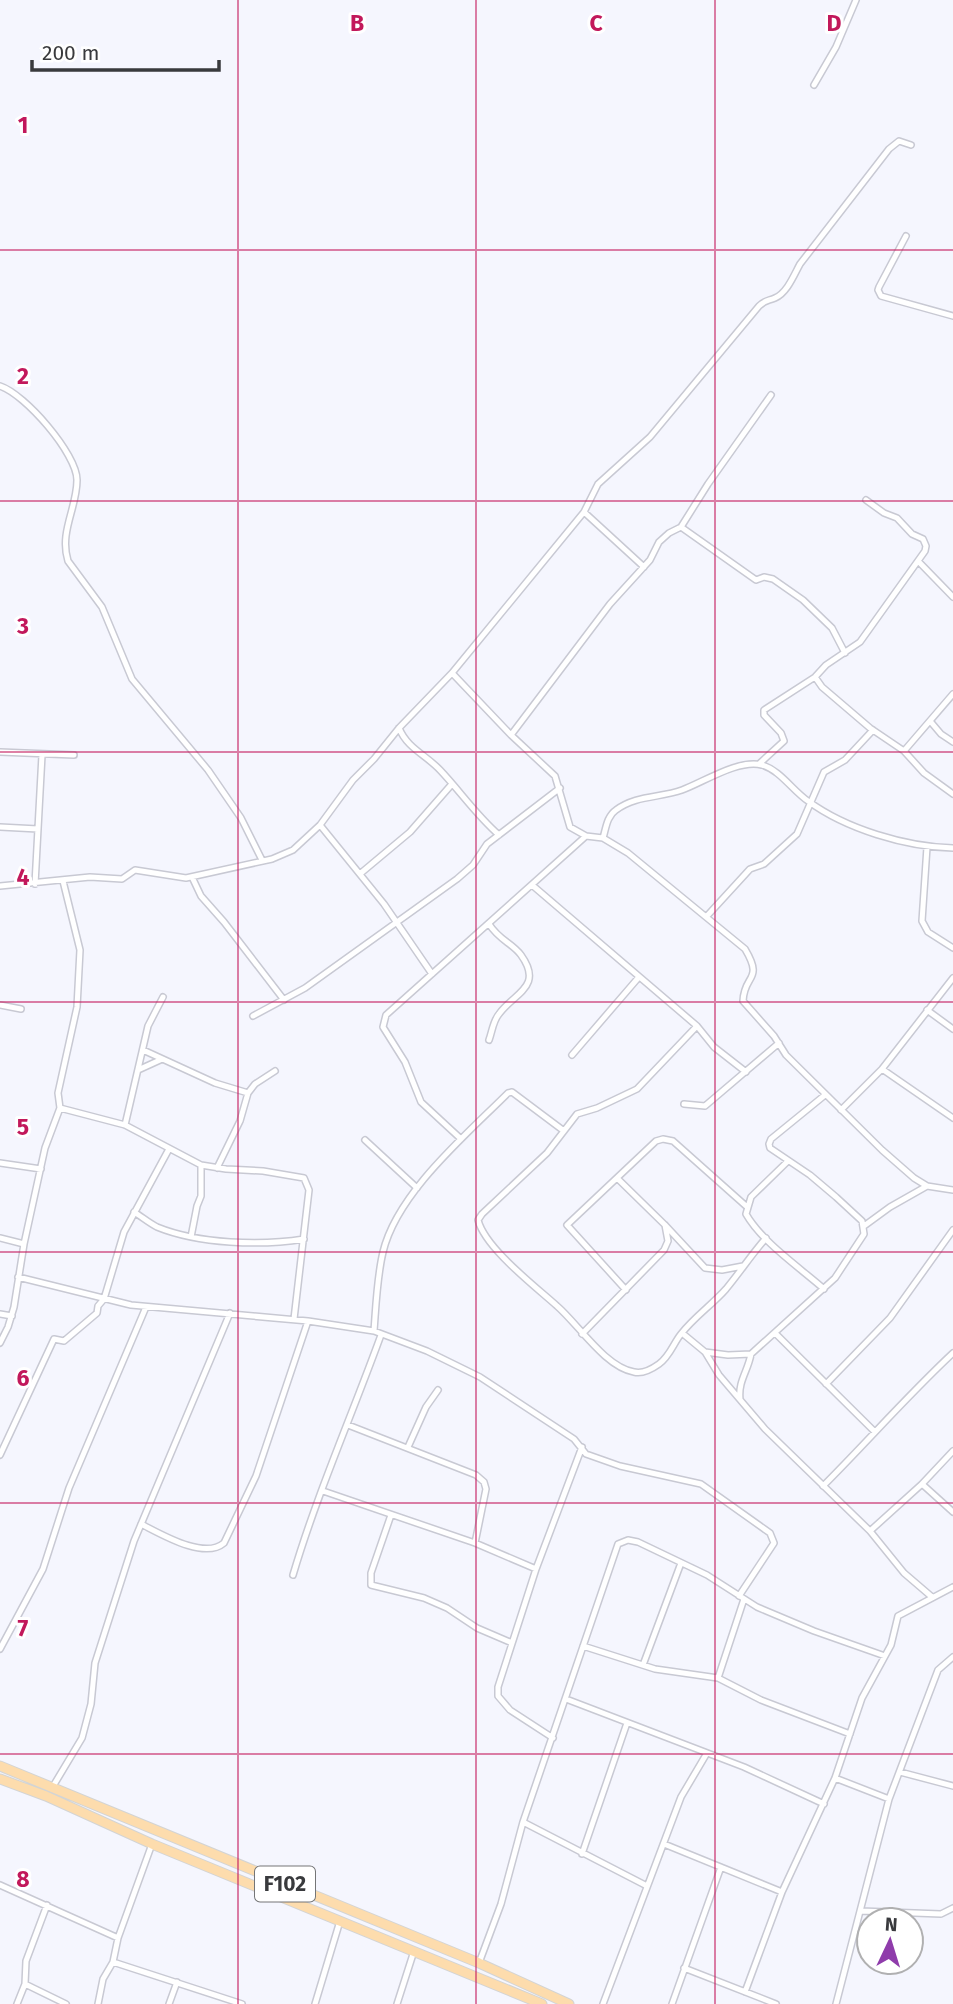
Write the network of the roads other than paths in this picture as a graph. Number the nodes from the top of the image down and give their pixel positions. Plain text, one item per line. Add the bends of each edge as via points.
1 (856, 0) edge
2 (814, 85) dead end
3 (911, 145) dead end
4 (906, 236) dead end
5 (953, 316) edge
6 (0, 386) edge
7 (771, 395) dead end
8 (866, 500) dead end
9 (584, 512) junction
10 (681, 527) junction
11 (918, 561) junction
12 (644, 567) junction
13 (953, 597) edge
14 (845, 653) junction
15 (452, 673) junction
16 (815, 677) junction
17 (953, 694) edge
18 (930, 721) junction
19 (399, 728) junction
20 (873, 730) junction
21 (511, 735) junction
22 (953, 742) edge
23 (904, 751) junction
24 (0, 752) edge
25 (42, 755) junction
26 (74, 755) dead end
27 (759, 764) junction
28 (452, 784) junction
29 (560, 788) junction
30 (953, 794) edge
31 (811, 804) junction
32 (320, 825) junction
33 (0, 827) edge
34 (38, 829) junction
35 (499, 835) junction
36 (586, 836) junction
37 (603, 838) junction
38 (927, 848) junction
39 (953, 848) edge
40 (262, 860) junction
41 (361, 873) junction
42 (192, 877) junction
43 (62, 881) junction
44 (35, 884) junction
45 (533, 885) junction
46 (0, 886) edge
47 (707, 916) junction
48 (396, 921) junction
49 (489, 924) junction
50 (953, 948) edge
51 (432, 974) junction
52 (639, 977) junction
53 (953, 978) edge
54 (163, 997) dead end
55 (284, 1000) junction
56 (0, 1005) edge
57 (21, 1009) dead end
58 (927, 1010) junction
59 (253, 1016) dead end
60 (697, 1026) junction
61 (953, 1029) edge
62 (489, 1040) dead end
63 (779, 1043) junction
64 (143, 1051) junction
65 (572, 1055) dead end
66 (160, 1060) junction
67 (882, 1069) junction
68 (138, 1070) junction
69 (275, 1071) dead end
70 (746, 1072) junction
71 (248, 1093) junction
72 (825, 1095) junction
73 (684, 1104) dead end
74 (60, 1108) junction
75 (841, 1110) junction
76 (953, 1118) edge
77 (125, 1125) junction
78 (564, 1131) junction
79 (461, 1139) junction
80 (365, 1140) dead end
81 (169, 1149) junction
82 (788, 1161) junction
83 (0, 1163) edge
84 (201, 1165) junction
85 (217, 1168) junction
86 (41, 1170) junction
87 (618, 1179) junction
88 (927, 1186) junction
89 (417, 1188) junction
90 (953, 1191) edge
91 (746, 1206) junction
92 (134, 1212) junction
93 (665, 1225) junction
94 (864, 1226) junction
95 (953, 1230) edge
96 (191, 1237) junction
97 (0, 1238) edge
98 (766, 1238) junction
99 (304, 1239) junction
100 (24, 1244) junction
101 (743, 1266) junction
102 (19, 1277) junction
103 (824, 1289) junction
104 (626, 1290) junction
105 (104, 1299) junction
106 (146, 1307) junction
107 (230, 1313) junction
108 (0, 1314) edge
109 (12, 1316) junction
110 (294, 1320) junction
111 (308, 1321) junction
112 (373, 1331) junction
113 (682, 1333) junction
114 (775, 1333) junction
115 (582, 1334) junction
116 (381, 1335) junction
117 (0, 1343) edge
118 (705, 1352) junction
119 (953, 1353) edge
120 (751, 1354) junction
121 (826, 1384) junction
122 (438, 1390) dead end
123 (741, 1402) junction
124 (348, 1425) junction
125 (875, 1433) junction
126 (408, 1447) junction
127 (582, 1447) junction
128 (953, 1451) edge
129 (0, 1455) edge
130 (922, 1484) junction
131 (823, 1486) junction
132 (323, 1491) junction
133 (953, 1512) edge
134 (391, 1516) junction
135 (141, 1524) junction
136 (870, 1531) junction
137 (475, 1544) junction
138 (681, 1563) junction
139 (536, 1569) junction
140 (293, 1575) dead end
141 (953, 1587) edge
142 (932, 1597) junction
143 (741, 1598) junction
144 (512, 1643) junction
145 (583, 1646) junction
146 (0, 1649) edge
147 (885, 1656) junction
148 (953, 1657) edge
149 (643, 1665) junction
150 (718, 1678) junction
151 (566, 1699) junction
152 (626, 1723) junction
153 (850, 1734) junction
154 (553, 1738) junction
155 (707, 1754) junction
156 (0, 1766) edge
157 (900, 1772) junction
158 (835, 1778) junction
159 (0, 1779) edge
160 (953, 1786) edge
161 (52, 1788) junction
162 (46, 1796) junction
163 (889, 1799) junction
164 (824, 1804) junction
165 (523, 1822) junction
166 (152, 1844) junction
167 (664, 1844) junction
168 (582, 1854) junction
169 (721, 1867) junction
170 (0, 1885) edge
171 (647, 1886) junction
172 (782, 1892) junction
173 (47, 1905) junction
174 (862, 1906) edge
175 (953, 1908) edge
176 (925, 1913) edge
177 (340, 1921) junction
178 (855, 1933) edge
179 (118, 1938) junction
180 (414, 1951) junction
181 (113, 1962) junction
182 (479, 1963) junction
183 (684, 1968) junction
184 (177, 1982) junction
185 (24, 1984) junction
186 (745, 1992) junction
187 (17, 2004) edge
188 (66, 2004) edge
189 (97, 2004) edge
190 (170, 2004) edge
191 (242, 2004) edge
192 (315, 2004) edge
193 (397, 2004) edge
194 (542, 2004) edge
195 (569, 2004) edge
196 (603, 2004) edge
197 (672, 2004) edge
198 (776, 2004) edge
199 (836, 2004) edge

1 - 2 street
3 - 9 street via 899,141 889,149 791,282 777,298 759,306 650,437 598,484
4 - 5 street via 879,293
6 - 40 street via 32,408 73,462 77,482 66,531 68,561 102,607 132,679 208,770
7 - 10 street
8 - 11 street via 923,539 926,546
9 - 12 street
9 - 15 street
10 - 12 street via 659,542
10 - 14 street via 757,580 771,578 800,598 832,628
11 - 13 street
11 - 14 street via 866,635
12 - 21 street via 610,604
14 - 16 street
15 - 19 street
15 - 21 street
16 - 20 street
16 - 27 street via 764,710 783,741
17 - 18 street
18 - 22 street
18 - 23 street
19 - 28 street via 405,741
19 - 32 street
20 - 23 street
20 - 31 street via 845,760 824,772
21 - 29 street via 555,776
23 - 30 street
24 - 25 street
25 - 26 street
25 - 34 street
27 - 31 street via 774,770
27 - 37 street via 736,767 681,790 629,802 609,816
28 - 35 street
28 - 41 street via 410,832
29 - 35 street
29 - 36 street via 570,827
31 - 38 street via 854,825
31 - 47 street via 797,834 764,864 745,874
32 - 40 street via 293,850
32 - 41 street
33 - 34 street
34 - 44 street
35 - 48 street via 473,865
36 - 37 street
36 - 45 street
37 - 47 street
38 - 39 street
38 - 50 street via 922,921 928,932
40 - 42 street
41 - 48 street
42 - 43 street via 135,870 121,879
42 - 55 street via 201,896
43 - 44 street
43 - 74 street via 80,950 77,1007 58,1093
44 - 46 street
45 - 49 street
45 - 52 street
47 - 63 street via 751,959 754,975 743,1001
48 - 51 street
48 - 55 street
49 - 51 street
49 - 62 street via 520,953 529,973 526,989 498,1015
51 - 79 street via 386,1016 383,1027 405,1062 421,1102
52 - 60 street
52 - 65 street
53 - 58 street
54 - 64 street via 148,1026
55 - 59 street
56 - 57 street
58 - 61 street
58 - 67 street
60 - 70 street
60 - 78 street via 636,1089 581,1111
63 - 70 street
63 - 72 street
64 - 66 street
64 - 68 street
66 - 68 street
66 - 71 street
67 - 75 street
67 - 76 street
68 - 77 street
69 - 71 street
70 - 73 street via 705,1106
71 - 85 street
72 - 75 street
72 - 82 street via 771,1139 770,1148
74 - 77 street
74 - 86 street
75 - 88 street
77 - 81 street
78 - 79 street via 512,1092
78 - 115 street via 478,1220 502,1255
79 - 89 street
80 - 89 street
81 - 84 street
81 - 92 street
82 - 91 street
82 - 94 street
83 - 86 street
84 - 85 street
84 - 96 street via 201,1196
85 - 99 street via 304,1178 309,1190
86 - 100 street
87 - 91 street via 656,1141 673,1141
87 - 93 street
87 - 104 street via 567,1225
88 - 90 street
88 - 94 street
89 - 112 street via 394,1223 383,1251
91 - 98 street via 752,1224
92 - 96 street via 156,1226
92 - 105 street
93 - 101 street via 705,1268
93 - 104 street via 668,1241 664,1251
94 - 103 street via 856,1248
95 - 121 street via 890,1318
96 - 99 street via 253,1242
97 - 100 street
98 - 101 street
98 - 103 street
99 - 110 street
100 - 102 street
101 - 113 street
102 - 105 street
102 - 109 street
103 - 114 street
104 - 115 street
105 - 106 street
105 - 129 street via 97,1313 64,1340 54,1339
106 - 107 street
106 - 146 street via 69,1489 43,1569
107 - 110 street
107 - 135 street
108 - 109 street
109 - 117 street
110 - 111 street
111 - 112 street
111 - 135 street via 256,1475 224,1543 207,1549 177,1542
112 - 116 street
113 - 115 street via 658,1365 635,1373
113 - 118 street
114 - 120 street
114 - 121 street
116 - 124 street
116 - 127 street via 458,1365
118 - 120 street
118 - 123 street
119 - 125 street
120 - 123 street via 740,1382
121 - 125 street
122 - 126 street
123 - 131 street
124 - 126 street
124 - 132 street
125 - 131 street
126 - 137 street via 471,1472 484,1482
127 - 139 street
127 - 143 street via 586,1454 620,1466 701,1484 770,1533 774,1543
128 - 130 street
130 - 133 street
130 - 136 street
131 - 136 street
132 - 134 street
132 - 140 street
134 - 137 street
134 - 144 street via 371,1585 424,1598
135 - 161 street via 95,1663 82,1738
136 - 142 street via 904,1573
137 - 139 street
138 - 143 street
138 - 145 street via 638,1542 618,1544
138 - 149 street
139 - 144 street
141 - 142 street
142 - 147 street via 898,1616
143 - 147 street
143 - 150 street
144 - 154 street via 498,1696 510,1710
145 - 149 street
145 - 151 street
147 - 153 street via 862,1698
148 - 157 street via 938,1670
149 - 150 street
150 - 153 street
151 - 152 street
151 - 154 street
152 - 155 street
152 - 168 street
153 - 158 street
154 - 165 street
155 - 164 street
155 - 167 street via 681,1797
156 - 161 main road, F102
157 - 160 street
157 - 163 street
158 - 163 street
158 - 164 street
159 - 162 main road, F102
161 - 162 street
161 - 182 main road, F102
162 - 166 main road, F102
163 - 174 street
164 - 172 street
165 - 168 street
165 - 182 street
166 - 177 main road, F102
166 - 179 street
167 - 169 street
167 - 171 street
168 - 171 street
169 - 172 street
169 - 183 street
170 - 173 street
171 - 196 street
172 - 186 street
173 - 179 street
173 - 185 street via 26,1961
175 - 176 street via 941,1914
177 - 180 main road, F102
177 - 192 street
178 - 199 street
179 - 181 street
180 - 193 street
180 - 194 main road, F102
181 - 184 street
181 - 189 street
182 - 195 main road, F102
183 - 186 street
183 - 197 street
184 - 190 street
184 - 191 street
185 - 187 street
185 - 188 street
186 - 198 street

